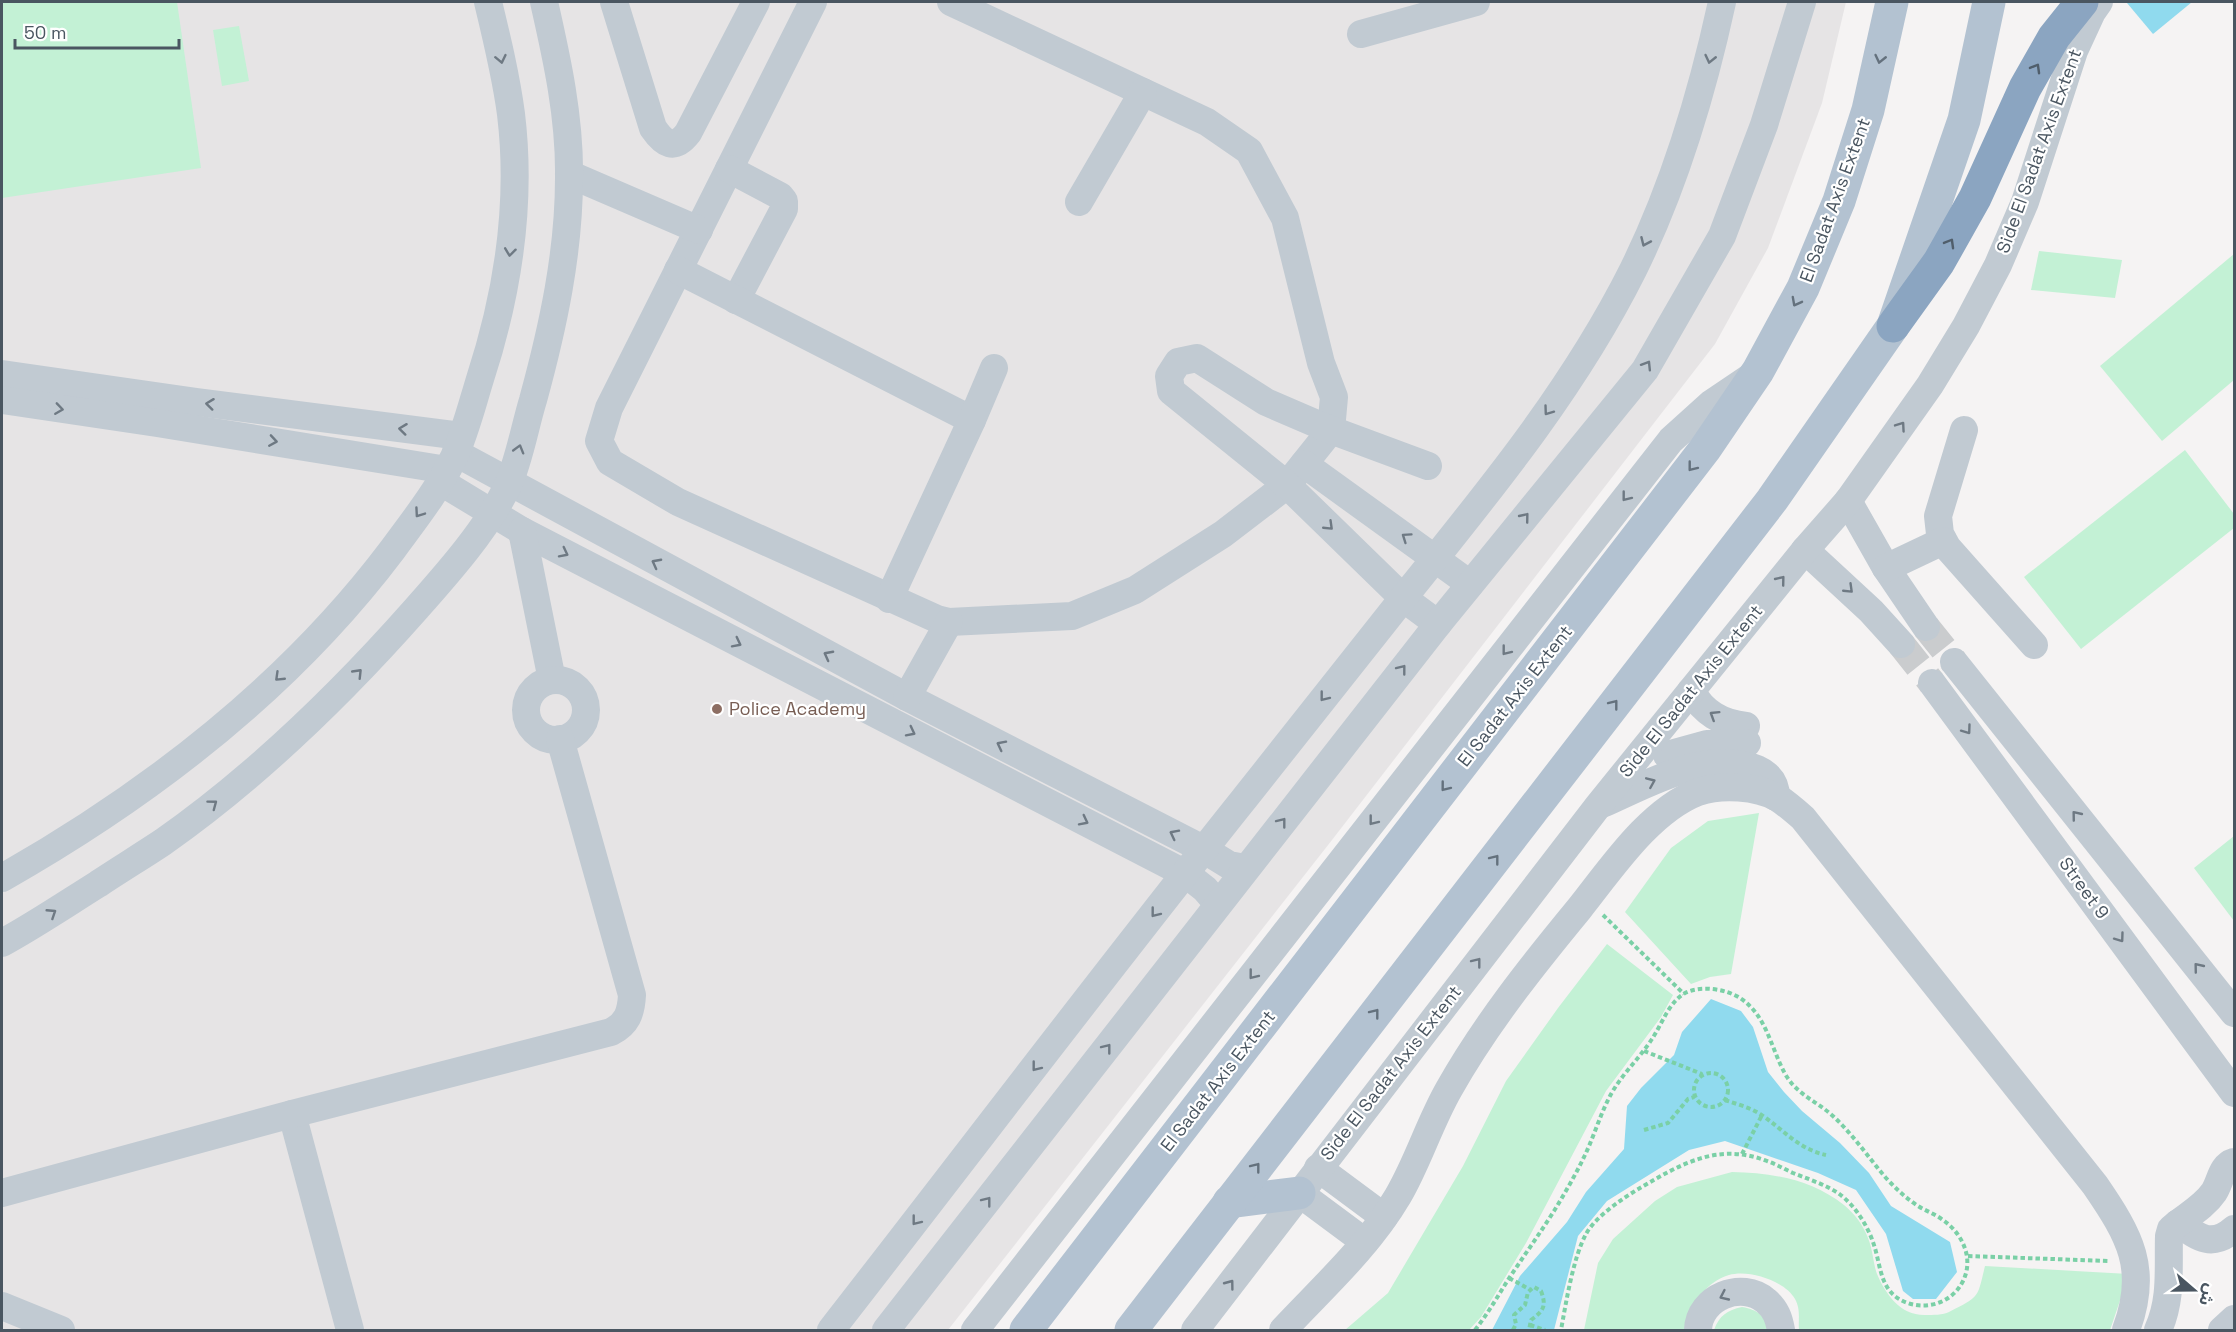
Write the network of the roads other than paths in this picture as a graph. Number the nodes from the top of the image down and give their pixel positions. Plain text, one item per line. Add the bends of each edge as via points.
1 (488, 2) edge
2 (544, 2) edge
3 (614, 2) edge
4 (756, 2) edge
5 (813, 2) edge
6 (951, 2) edge
7 (1476, 2) edge
8 (1722, 2) edge
9 (1802, 2) edge
10 (1892, 2) edge
11 (1989, 2) edge
12 (2082, 2) edge
13 (2099, 2) edge
14 (1360, 34) dead end
15 (1143, 92) junction
16 (729, 169) junction
17 (569, 174) junction
18 (1079, 202) dead end
19 (699, 230) junction
20 (678, 270) junction
21 (736, 300) junction
22 (1893, 326) junction
23 (994, 368) dead end
24 (1758, 371) junction
25 (2, 374) edge
26 (2, 400) edge
27 (972, 420) junction
28 (1331, 430) junction
29 (1964, 430) dead end
30 (451, 460) junction
31 (1428, 466) dead end
32 (1295, 475) junction
33 (509, 483) junction
34 (1848, 501) junction
35 (492, 513) junction
36 (522, 531) junction
37 (1943, 541) junction
38 (1805, 550) junction
39 (1436, 558) junction
40 (1886, 568) junction
41 (1470, 584) junction
42 (1403, 598) junction
43 (889, 599) junction
44 (950, 622) junction
45 (1438, 624) junction
46 (1926, 627) tunnel mouth
47 (1901, 644) tunnel mouth
48 (2034, 645) dead end
49 (1954, 662) tunnel mouth
50 (552, 680) junction
51 (1932, 683) tunnel mouth
52 (1690, 691) junction
53 (907, 697) junction
54 (560, 739) junction
55 (1630, 766) junction
56 (1776, 797) junction
57 (1598, 806) junction
58 (1203, 849) junction
59 (1245, 868) junction
60 (1186, 874) junction
61 (2, 878) edge
62 (1218, 904) junction
63 (2, 943) edge
64 (2235, 1012) edge
65 (2226, 1062) edge
66 (2235, 1093) edge
67 (292, 1114) junction
68 (2235, 1162) edge
69 (1309, 1180) junction
70 (2, 1193) edge
71 (1229, 1202) junction
72 (1384, 1217) junction
73 (2178, 1223) junction
74 (2235, 1228) edge
75 (1365, 1242) junction
76 (2, 1306) edge
77 (2235, 1320) edge
78 (61, 1330) edge
79 (350, 1330) edge
80 (831, 1330) edge
81 (886, 1330) edge
82 (975, 1330) edge
83 (1026, 1330) edge
84 (1131, 1330) edge
85 (1195, 1330) edge
86 (1283, 1330) edge
87 (1698, 1330) edge
88 (1781, 1330) edge
89 (2126, 1330) edge
90 (2158, 1330) edge
91 (2222, 1330) edge

1 -> 30 street via 511,116 515,198 503,296
2 - 17 street via 557,57
3 - 4 street via 653,128 664,141 673,144 688,133
5 - 16 street
6 - 15 street
7 - 14 street
8 -> 39 street via 1688,134 1633,270 1599,333 1547,413
41 -> 9 street via 1645,370 1722,236 1764,125
10 -> 24 main road, El Sadat Axis Extent via 1868,110 1839,201 1803,288
11 - 22 main road via 1964,120
22 -> 12 highway via 1939,262 1976,198 2025,88 2054,36
34 -> 13 street, Side El Sadat Axis Extent via 1930,385 1998,265 2025,202 2074,51
15 - 18 street
15 - 28 street via 1207,122 1249,151 1285,218 1334,397
16 - 19 street
16 - 21 street via 784,201 784,209
17 - 19 street
33 -> 17 street via 551,335 568,224
19 - 20 street
20 - 21 street
20 - 43 street via 609,408 599,441 610,462 678,502
21 - 27 street
71 -> 22 main road via 1772,500
23 - 27 street
24 -> 82 street via 1712,403 1671,440
24 -> 83 main road, El Sadat Axis Extent via 1705,449
30 -> 25 street via 196,402
26 -> 30 street
27 - 43 street
28 - 31 street
28 - 32 street
28 - 32 street via 1266,402 1197,358 1178,362 1169,376 1171,391
29 - 37 street via 1938,516
30 - 33 street
30 - 35 street
30 -> 61 street via 370,579 326,631 264,690 200,747 56,848
39 -> 32 street
32 -> 42 street
32 - 44 street via 1223,534 1135,590 1072,616
33 - 35 street
53 -> 33 street
34 - 38 street, Side El Sadat Axis Extent
34 - 40 street
35 - 36 street
63 -> 35 street via 163,842 283,745 384,645
36 - 50 street
36 -> 60 street
37 - 40 street
37 - 48 street
38 -> 47 street
52 -> 38 street, Side El Sadat Axis Extent
39 - 41 street
39 - 42 street
40 - 46 street
41 - 45 street
42 - 45 street
42 -> 58 street
43 - 44 street
44 - 53 street
59 -> 45 street
64 -> 49 street
50 - 54 street via 530,694 526,707 535,731 547,738
50 - 54 street via 565,681 577,688 586,712 582,725 572,735
51 -> 65 street, Street 9
52 - 55 street, Side El Sadat Axis Extent
55 -> 52 street via 1747,734 1719,720
58 -> 53 street
54 - 67 street via 624,959 632,995 629,1017 611,1032
55 - 57 street, Side El Sadat Axis Extent
57 -> 56 street via 1678,772 1722,764 1747,766 1766,774 1776,787
56 - 72 street via 1738,788 1698,792 1636,838 1533,966 1473,1049
56 - 89 street via 1803,818 2095,1185 2127,1235 2135,1262 2136,1291
69 -> 57 street, Side El Sadat Axis Extent
58 - 59 street via 1229,865
58 - 60 street
59 - 62 street
60 - 62 street
60 -> 80 street
81 -> 62 street
65 - 66 street, Street 9
67 - 70 street
67 - 79 street
68 - 73 street via 2223,1169 2207,1201
69 - 71 main road
69 - 72 street
69 - 75 street
85 -> 69 street, Side El Sadat Axis Extent
71 - 84 main road
72 - 75 street
73 - 74 street via 2203,1239 2227,1235
73 - 90 street via 2169,1236 2170,1287
75 - 86 street
76 - 78 street
77 - 91 street
88 -> 87 street via 1778,1315 1767,1301 1751,1293 1733,1292 1717,1298 1704,1310

